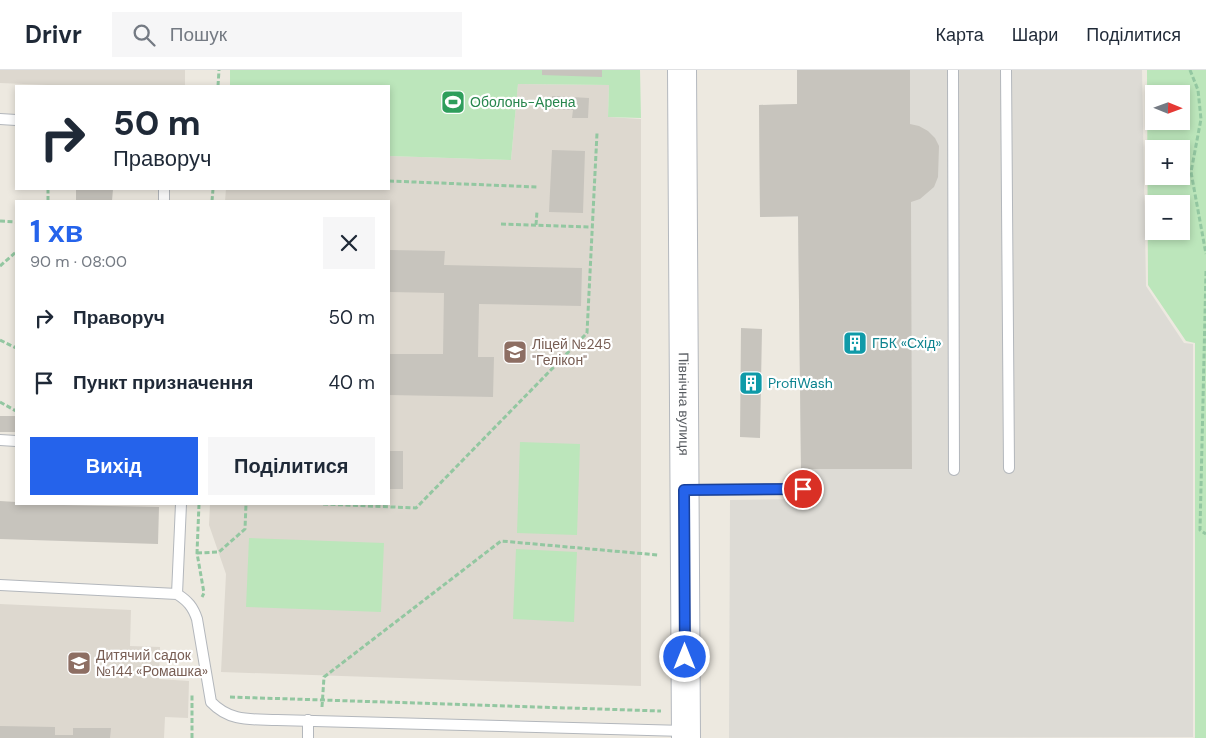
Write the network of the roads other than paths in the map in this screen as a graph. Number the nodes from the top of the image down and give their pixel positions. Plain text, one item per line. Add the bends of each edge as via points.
1 (682, 70) edge
2 (953, 70) edge
3 (1006, 70) edge
4 (0, 119) edge
5 (15, 120) edge
6 (0, 440) edge
7 (15, 441) edge
8 (1009, 468) dead end
9 (954, 470) dead end
10 (803, 489) dead end
11 (684, 490) junction
12 (181, 505) edge
13 (0, 585) edge
14 (178, 594) junction
15 (308, 720) junction
16 (686, 734) edge
17 (308, 738) edge

1 - 11 street, Північна вулиця
2 - 9 lane
3 - 8 lane
4 - 5 lane
6 - 7 lane
10 - 11 lane
11 - 16 street, Північна вулиця
12 - 14 lane
13 - 14 lane
14 - 15 lane via 194,608 209,696 220,712 247,719
15 - 16 lane
15 - 17 lane

